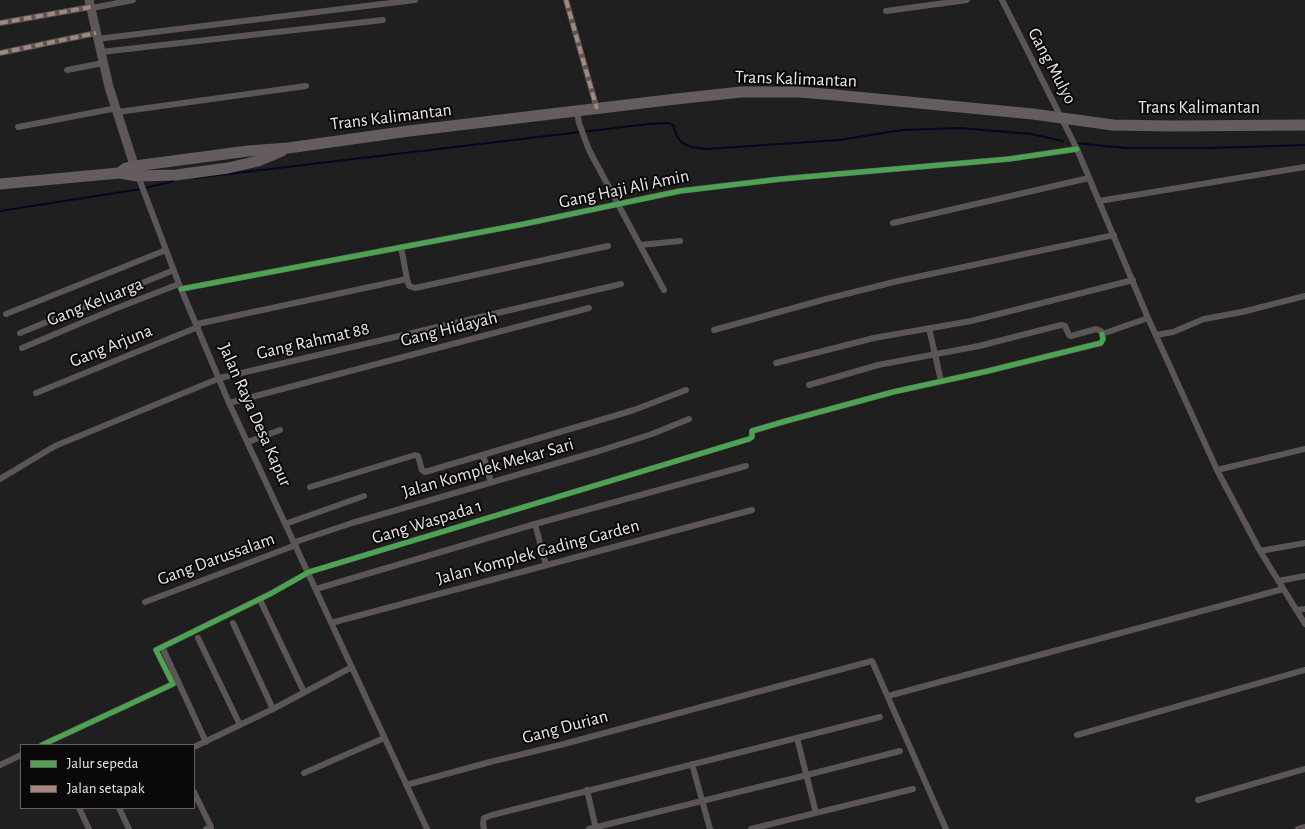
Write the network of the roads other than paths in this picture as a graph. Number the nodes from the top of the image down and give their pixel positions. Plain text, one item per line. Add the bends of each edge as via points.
1 (133, 0) edge
2 (415, 0) edge
3 (566, 0) edge
4 (967, 0) edge
5 (1002, 0) edge
6 (91, 5) edge
7 (886, 11) dead end
8 (383, 20) dead end
9 (0, 23) edge
10 (96, 36) junction
11 (101, 52) junction
12 (0, 53) edge
13 (103, 63) junction
14 (67, 70) dead end
15 (306, 86) dead end
16 (597, 109) junction
17 (117, 110) junction
18 (577, 112) junction
19 (1063, 119) junction
20 (1305, 125) edge
21 (18, 127) dead end
22 (1076, 147) junction
23 (135, 167) junction
24 (1305, 167) edge
25 (1089, 178) junction
26 (0, 184) edge
27 (1099, 201) junction
28 (617, 203) junction
29 (893, 223) dead end
30 (1114, 235) junction
31 (680, 241) dead end
32 (640, 245) junction
33 (608, 246) dead end
34 (401, 247) junction
35 (166, 250) junction
36 (174, 270) junction
37 (407, 279) junction
38 (1133, 280) junction
39 (621, 284) dead end
40 (180, 287) junction
41 (664, 290) dead end
42 (1305, 296) edge
43 (589, 308) dead end
44 (6, 314) dead end
45 (1148, 318) junction
46 (197, 325) junction
47 (929, 328) junction
48 (714, 330) dead end
49 (20, 333) dead end
50 (1102, 334) junction
51 (1156, 335) junction
52 (22, 348) dead end
53 (935, 355) junction
54 (776, 363) dead end
55 (220, 378) junction
56 (941, 381) junction
57 (809, 385) dead end
58 (686, 390) dead end
59 (36, 393) dead end
60 (229, 402) junction
61 (689, 419) dead end
62 (280, 430) dead end
63 (248, 442) junction
64 (1305, 449) edge
65 (483, 455) junction
66 (746, 466) dead end
67 (1217, 470) junction
68 (0, 479) edge
69 (491, 482) junction
70 (310, 487) dead end
71 (364, 496) dead end
72 (752, 510) dead end
73 (285, 524) junction
74 (535, 524) junction
75 (1305, 543) edge
76 (296, 544) junction
77 (1260, 551) junction
78 (546, 565) junction
79 (309, 572) junction
80 (1305, 576) edge
81 (1278, 581) junction
82 (316, 589) junction
83 (1283, 589) junction
84 (145, 602) dead end
85 (261, 602) dead end
86 (1305, 609) edge
87 (1296, 610) junction
88 (233, 623) dead end
89 (331, 623) junction
90 (1305, 624) edge
91 (198, 638) dead end
92 (164, 651) dead end
93 (352, 667) junction
94 (1305, 670) edge
95 (304, 692) junction
96 (888, 696) junction
97 (273, 709) junction
98 (880, 717) dead end
99 (240, 725) junction
100 (1077, 735) dead end
101 (384, 738) junction
102 (797, 738) junction
103 (206, 742) junction
104 (44, 744) edge
105 (195, 747) edge
106 (900, 750) dead end
107 (20, 755) edge
108 (692, 764) junction
109 (0, 765) edge
110 (1305, 769) edge
111 (304, 773) dead end
112 (807, 775) junction
113 (406, 785) junction
114 (913, 789) dead end
115 (587, 790) junction
116 (195, 794) edge
117 (1198, 800) dead end
118 (702, 801) junction
119 (79, 809) edge
120 (119, 809) edge
121 (816, 813) junction
122 (1305, 827) edge
123 (209, 828) edge
124 (594, 828) edge
125 (89, 829) edge
126 (129, 829) edge
127 (427, 829) edge
128 (484, 829) edge
129 (710, 829) edge
130 (751, 829) edge
131 (946, 829) edge
132 (1298, 829) edge

1 - 6 street
2 - 10 street
3 - 16 street
4 - 7 street
5 - 19 street, Gang Mulyo
6 - 9 street
6 - 10 street, Jalan Raya Desa Kapur
8 - 11 street
10 - 11 street, Jalan Raya Desa Kapur
10 - 12 street
11 - 13 street, Jalan Raya Desa Kapur
13 - 14 street
13 - 17 street, Jalan Raya Desa Kapur
15 - 17 street
16 - 18 highway, Trans Kalimantan
16 - 19 highway, Trans Kalimantan via 707,95 782,92
17 - 21 street
17 - 23 street, Jalan Raya Desa Kapur
18 - 23 highway, Trans Kalimantan via 288,148 244,165 176,175
18 - 28 street via 589,150
19 - 20 highway, Trans Kalimantan via 1140,126
19 - 22 street, Gang Mulyo
22 - 25 street, Gang Mulyo
22 - 28 street, Gang Haji Ali Amin via 1009,159 705,187
23 - 26 highway, Trans Kalimantan via 119,173
23 - 35 street, Jalan Raya Desa Kapur
24 - 27 street
25 - 27 street, Gang Mulyo
25 - 29 street
27 - 30 street, Gang Mulyo
28 - 32 street
28 - 34 street, Gang Haji Ali Amin
30 - 38 street, Gang Mulyo
30 - 48 street via 889,283
31 - 32 street
32 - 41 street
33 - 37 street via 415,288
34 - 37 street
34 - 40 street, Gang Haji Ali Amin
35 - 36 street, Jalan Raya Desa Kapur
35 - 44 street
36 - 40 street, Jalan Raya Desa Kapur
36 - 49 street
37 - 46 street, Gang Arjuna
38 - 45 street, Gang Mulyo
38 - 47 street via 972,321
39 - 55 street, Gang Rahmat 88
40 - 46 street, Jalan Raya Desa Kapur
40 - 52 street, Gang Keluarga via 112,310
42 - 51 street via 1204,319 1173,332
43 - 60 street, Gang Hidayah
45 - 50 street
45 - 51 street, Gang Mulyo
46 - 55 street, Jalan Raya Desa Kapur
46 - 59 street, Gang Arjuna
47 - 53 street
47 - 54 street via 874,338
50 - 53 street via 1096,329 1072,336 1065,326 1061,326
50 - 56 street via 1101,343
51 - 67 street, Gang Mulyo
53 - 56 street
53 - 57 street via 878,365
55 - 60 street, Jalan Raya Desa Kapur
55 - 68 street, Gang Rahmat 88 via 55,446
56 - 79 street, Gang Waspada 1 via 760,428 752,431 749,438
58 - 65 street via 634,410
60 - 63 street, Jalan Raya Desa Kapur
61 - 69 street, Jalan Komplek Mekar Sari via 599,451
62 - 63 street
63 - 73 street, Jalan Raya Desa Kapur
64 - 67 street via 1297,448
65 - 69 street
65 - 70 street via 425,472 415,454
66 - 74 street
67 - 77 street, Gang Mulyo
69 - 76 street, Jalan Komplek Mekar Sari via 352,523
71 - 73 street
72 - 78 street, Jalan Komplek Gading Garden
73 - 76 street, Jalan Raya Desa Kapur
74 - 78 street
74 - 82 street
75 - 77 street
76 - 79 street, Jalan Raya Desa Kapur
76 - 84 street, Gang Darussalam
77 - 81 street, Gang Mulyo
78 - 89 street, Jalan Komplek Gading Garden
79 - 82 street, Jalan Raya Desa Kapur
79 - 104 street, Gang Waspada 1 via 156,650 173,684
80 - 81 street
81 - 83 street, Gang Mulyo
82 - 89 street, Jalan Raya Desa Kapur
83 - 87 street, Gang Mulyo
83 - 96 street
85 - 95 street
86 - 87 street
87 - 90 street, Gang Mulyo
88 - 97 street
89 - 93 street, Jalan Raya Desa Kapur
91 - 99 street
92 - 103 street
93 - 95 street
93 - 101 street, Jalan Raya Desa Kapur
94 - 100 street
95 - 97 street
96 - 113 street, Gang Durian via 872,661
96 - 131 street
97 - 99 street
98 - 102 street
99 - 103 street
101 - 111 street
101 - 113 street, Jalan Raya Desa Kapur
102 - 108 street
102 - 112 street
103 - 105 street
106 - 112 street
107 - 109 street
108 - 115 street
108 - 118 street
110 - 117 street
112 - 118 street
112 - 121 street
113 - 127 street, Jalan Raya Desa Kapur
114 - 121 street
115 - 124 street
115 - 128 street via 484,818
116 - 123 street
118 - 124 street
118 - 129 street
119 - 125 street
120 - 126 street
121 - 130 street
122 - 132 street

